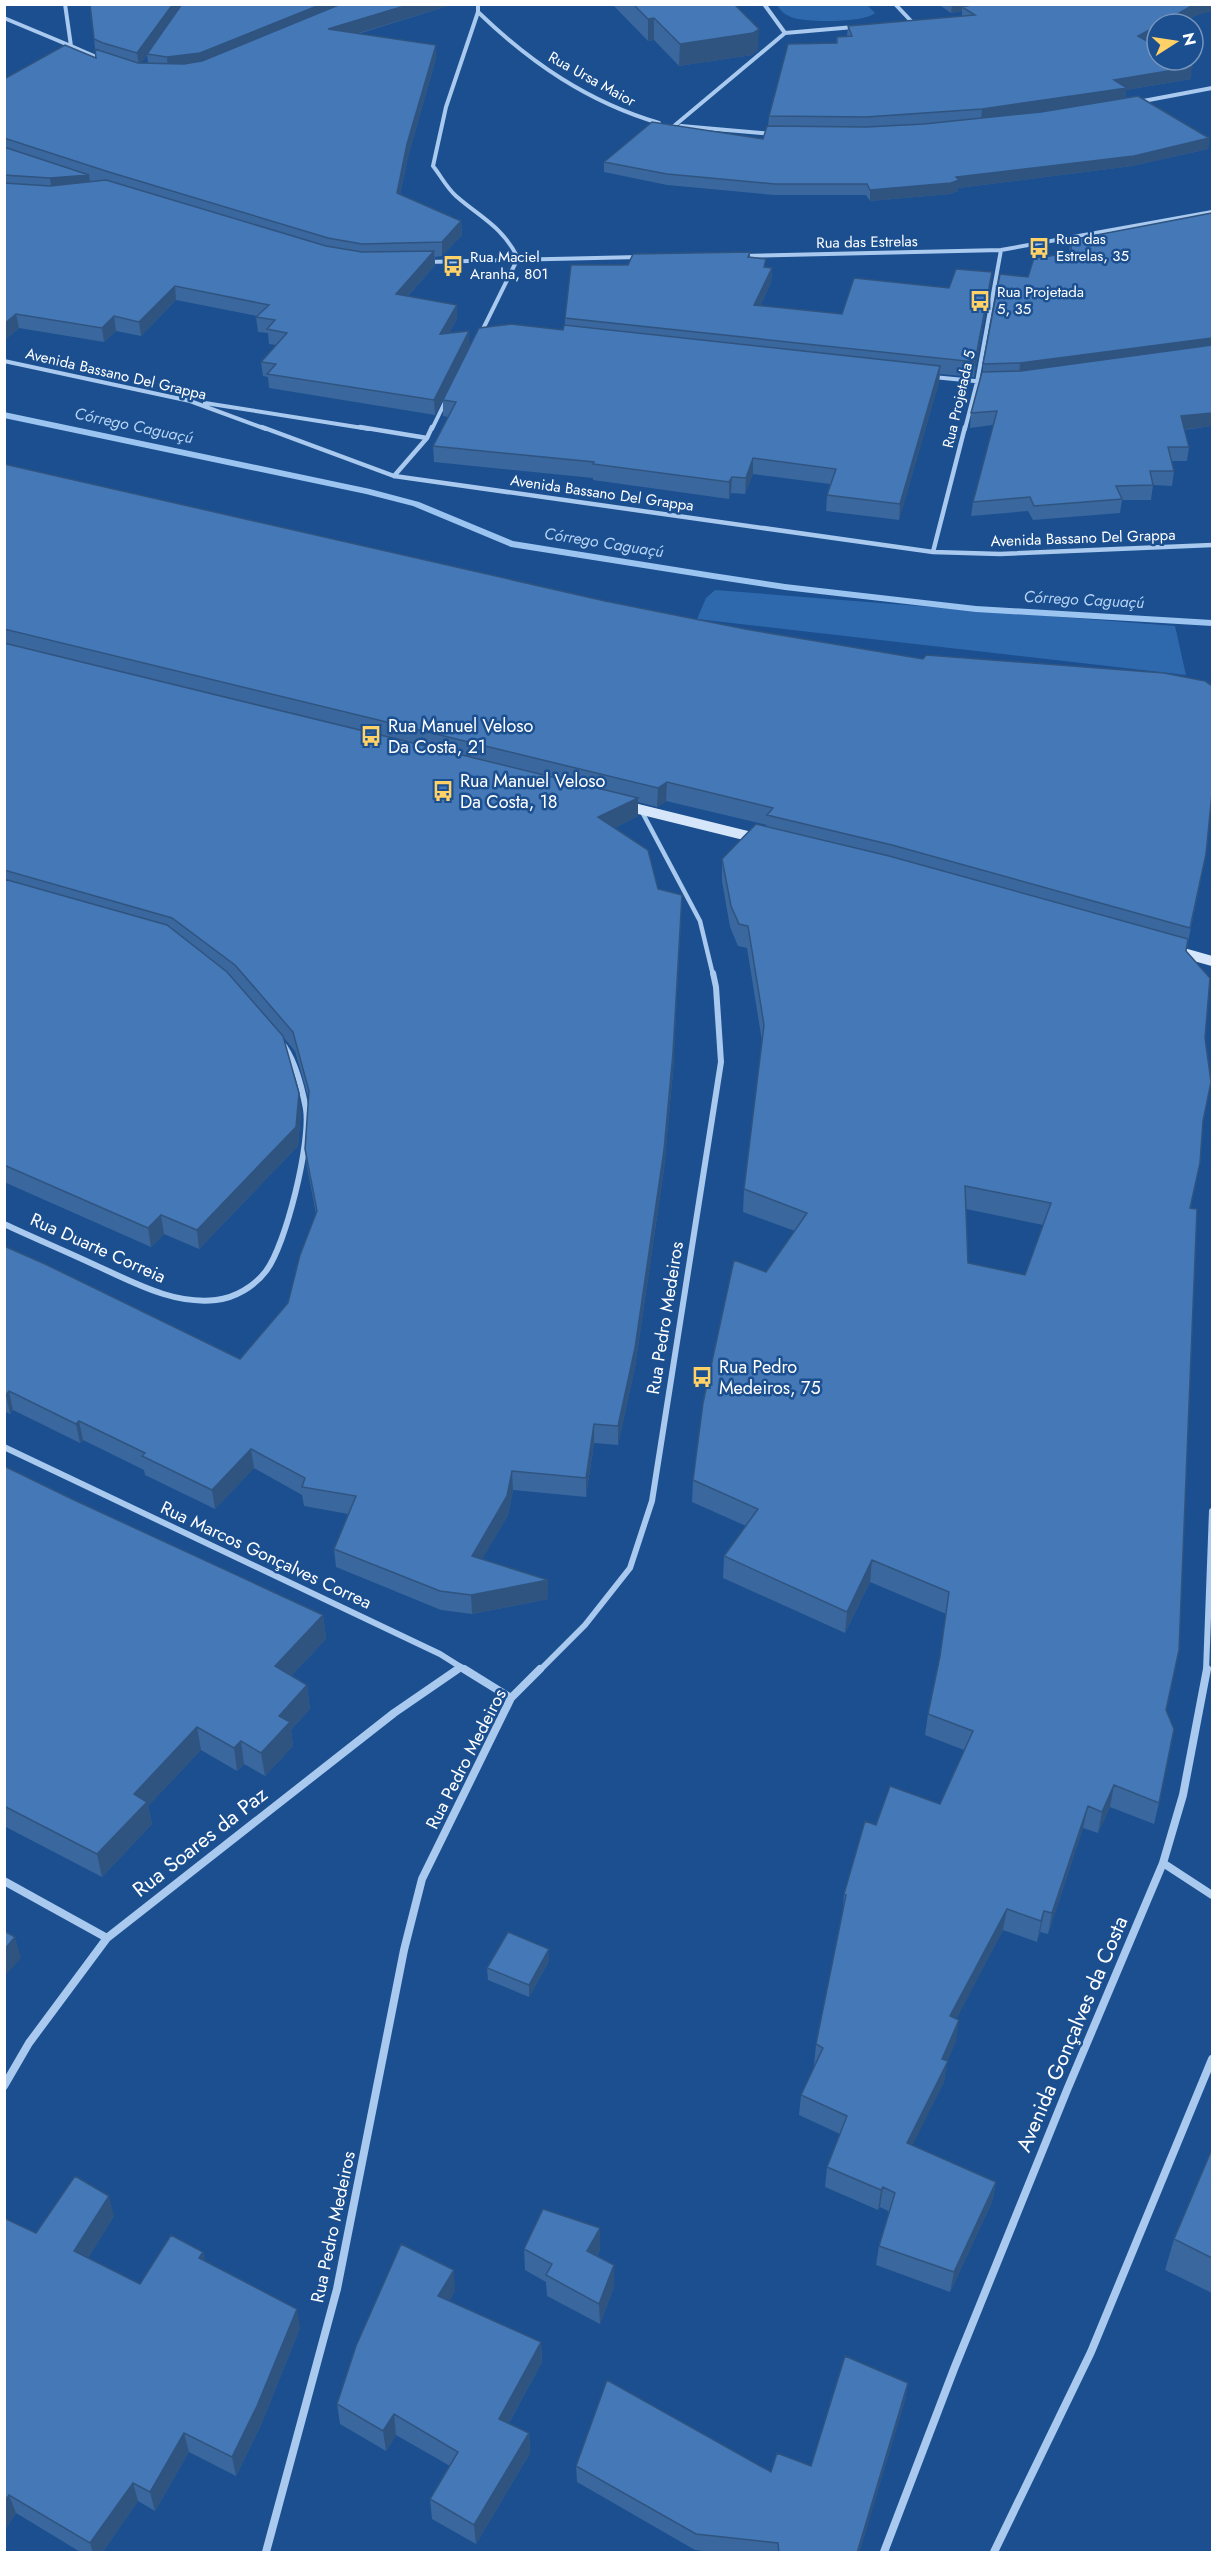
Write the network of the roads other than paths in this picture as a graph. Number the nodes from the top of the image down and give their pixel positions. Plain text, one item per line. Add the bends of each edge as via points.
1 (65, 4) edge
2 (478, 4) edge
3 (764, 4) edge
4 (895, 4) edge
5 (478, 12) junction
6 (4, 18) edge
7 (922, 21) edge
8 (912, 22) junction
9 (901, 23) edge
10 (858, 27) edge
11 (785, 33) junction
12 (71, 46) junction
13 (105, 61) edge
14 (1212, 88) edge
15 (1130, 103) edge
16 (674, 126) junction
17 (780, 135) edge
18 (1212, 212) edge
19 (1001, 250) junction
20 (737, 256) edge
21 (645, 257) edge
22 (518, 258) junction
23 (426, 262) edge
24 (484, 328) junction
25 (496, 329) edge
26 (479, 338) edge
27 (4, 361) edge
28 (930, 377) edge
29 (988, 381) edge
30 (977, 382) junction
31 (448, 398) edge
32 (190, 400) junction
33 (427, 438) junction
34 (394, 476) junction
35 (1212, 545) edge
36 (933, 552) junction
37 (607, 801) edge
38 (641, 809) junction
39 (776, 843) edge
40 (1166, 948) edge
41 (1212, 961) edge
42 (276, 1036) edge
43 (4, 1224) edge
44 (4, 1447) edge
45 (1212, 1511) edge
46 (461, 1666) junction
47 (511, 1698) junction
48 (1163, 1863) junction
49 (4, 1881) edge
50 (1212, 1895) edge
51 (107, 1938) junction
52 (1212, 2059) edge
53 (4, 2086) edge
54 (266, 2553) edge
55 (884, 2553) edge
56 (994, 2553) edge

1 - 12 street
2 - 5 street
3 - 11 street
4 - 8 street
5 - 16 street, Rua Ursa Maior via 512,44 584,92 640,119
5 - 22 street via 454,75 433,166 447,186 505,234
6 - 12 street
7 - 8 street
8 - 9 street
10 - 11 street
11 - 16 street
12 - 13 street
14 - 15 street
16 - 17 street, Rua Ursa Maior
18 - 19 street, Rua das Estrelas
19 - 20 street, Rua das Estrelas
19 - 30 street, Rua Projetada 5
21 - 22 street
22 - 23 street
22 - 24 street
24 - 25 street
24 - 26 street
27 - 32 street, Avenida Bassano Del Grappa
28 - 30 street
29 - 30 street
30 - 36 street, Rua Projetada 5
31 - 33 street
32 - 33 street
32 - 34 street, Avenida Bassano Del Grappa
33 - 34 street
34 - 36 street, Avenida Bassano Del Grappa
35 - 36 street, Avenida Bassano Del Grappa via 1000,554
37 - 38 main road
38 - 39 main road
38 - 47 street, Rua Pedro Medeiros via 700,921 716,987 721,1062 652,1501 630,1568 585,1625
40 - 41 main road
42 - 43 street, Rua Duarte Correia via 290,1052 306,1111 302,1164 281,1243 266,1272 241,1293 216,1300 158,1293
44 - 46 street, Rua Marcos Gonçalves Correa
45 - 48 street, Avenida Gonçalves da Costa via 1208,1662 1183,1795
46 - 47 street, Rua Marcos Gonçalves Correa
46 - 51 street, Rua Soares da Paz via 394,1713
47 - 54 street, Rua Pedro Medeiros via 422,1879 404,1950 337,2289
48 - 50 street
48 - 55 street, Avenida Gonçalves da Costa via 954,2369
49 - 51 street
51 - 53 street, Rua Soares da Paz via 29,2043
52 - 56 street via 1091,2352

